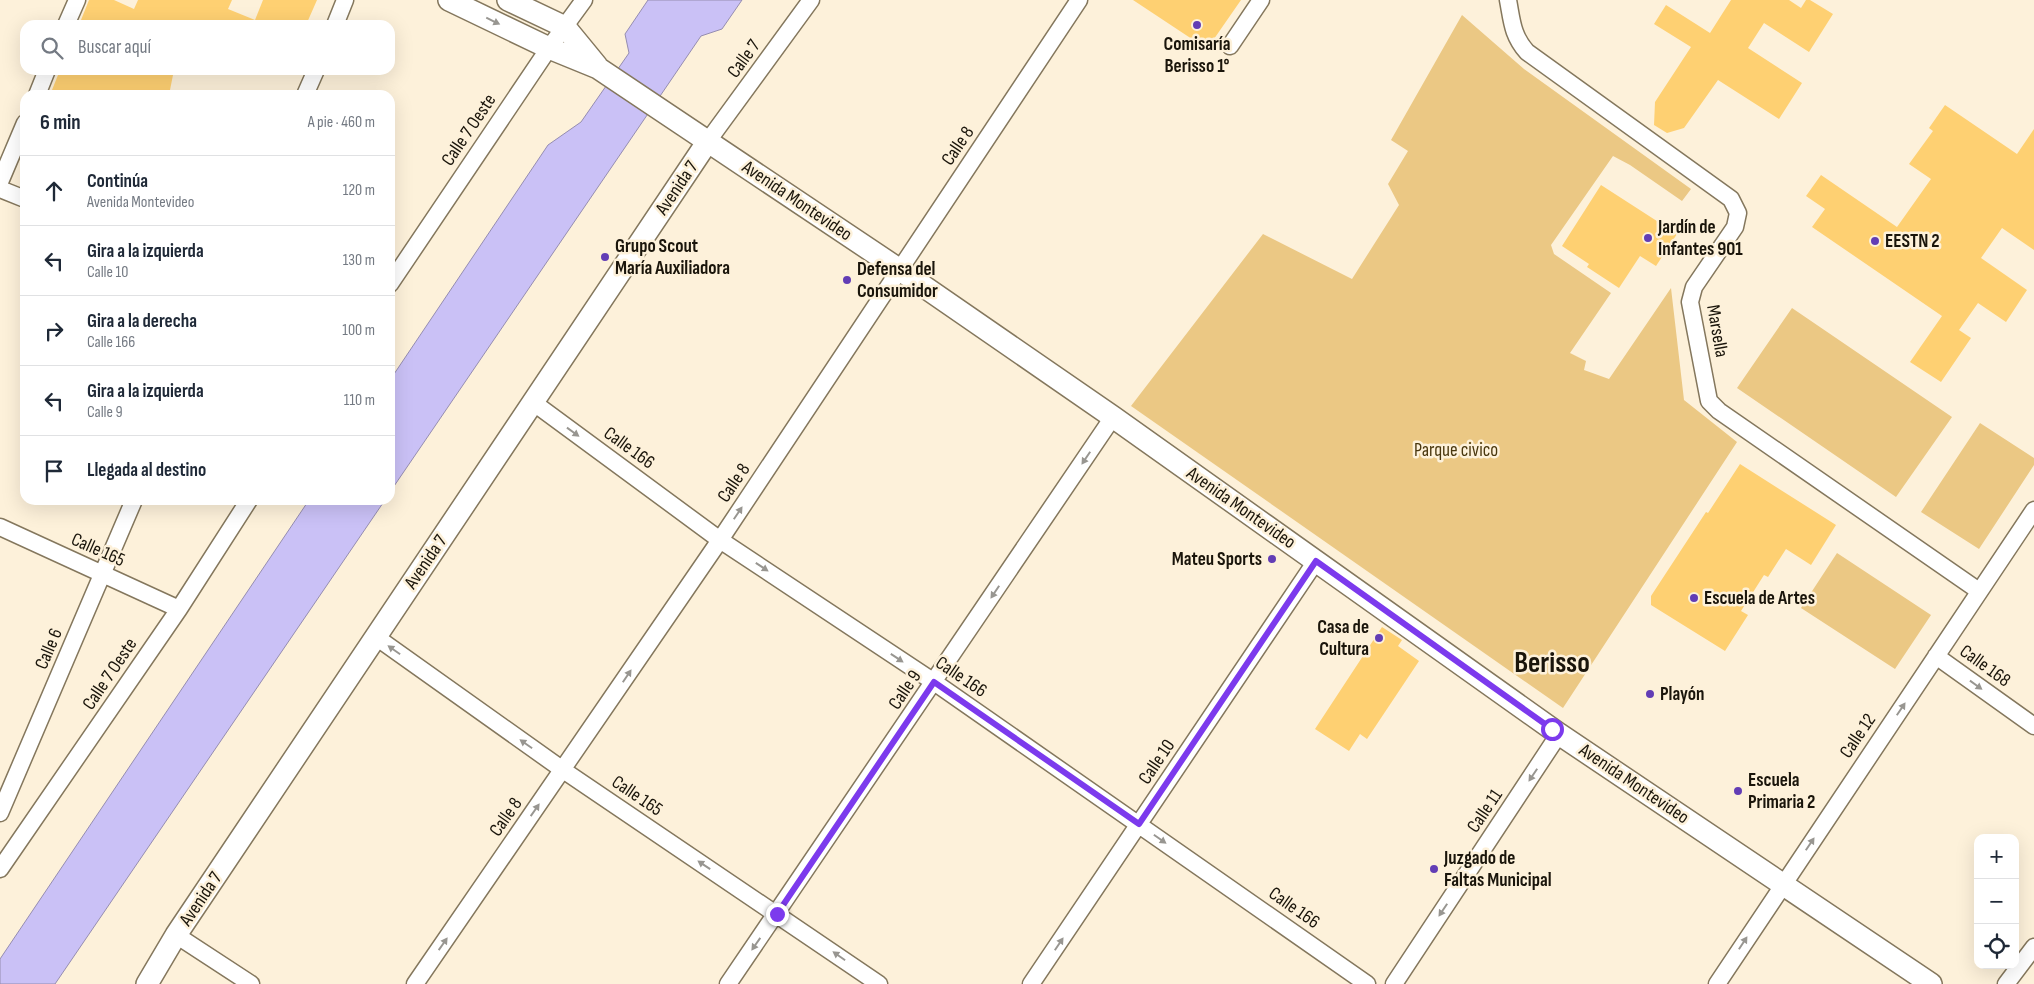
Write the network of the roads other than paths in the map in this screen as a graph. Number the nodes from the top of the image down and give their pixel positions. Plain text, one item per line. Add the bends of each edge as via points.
1 (77, 0) edge
2 (345, 0) edge
3 (449, 0) edge
4 (508, 0) edge
5 (584, 0) edge
6 (811, 0) edge
7 (1079, 0) edge
8 (1261, 0) edge
9 (1508, 0) edge
10 (68, 20) edge
11 (337, 20) edge
12 (565, 27) junction
13 (1230, 46) dead end
14 (548, 48) junction
15 (598, 68) junction
16 (45, 75) edge
17 (314, 75) edge
18 (39, 90) edge
19 (308, 90) edge
20 (20, 135) edge
21 (708, 141) junction
22 (0, 182) edge
23 (0, 189) edge
24 (20, 197) edge
25 (900, 270) junction
26 (395, 277) edge
27 (534, 403) junction
28 (1113, 417) junction
29 (132, 505) edge
30 (246, 505) edge
31 (2034, 510) edge
32 (0, 527) edge
33 (720, 540) junction
34 (1316, 561) junction
35 (102, 574) junction
36 (1979, 591) junction
37 (179, 609) junction
38 (376, 637) junction
39 (1936, 656) junction
40 (934, 682) junction
41 (2034, 726) edge
42 (1559, 734) junction
43 (563, 770) junction
44 (0, 813) edge
45 (1139, 824) junction
46 (0, 869) edge
47 (1782, 884) junction
48 (777, 914) junction
49 (176, 936) junction
50 (2034, 947) edge
51 (147, 984) edge
52 (251, 984) edge
53 (415, 984) edge
54 (728, 984) edge
55 (879, 984) edge
56 (1031, 984) edge
57 (1367, 984) edge
58 (1394, 984) edge
59 (1716, 984) edge
60 (1931, 984) edge
61 (2006, 984) edge

1 - 10 street
2 - 11 street
3 -> 14 main road, Avenida Montevideo
4 - 12 main road, Avenida Montevideo
5 - 12 street, Calle 7 Oeste
6 - 21 street, Calle 7
7 - 25 street, Calle 8
8 - 13 street
9 - 36 street, Marsella via 1513,28 1527,52 1731,199 1738,213 1735,227 1694,287 1690,302 1709,401 1718,411
12 - 14 street, Calle 7 Oeste
12 - 15 main road, Avenida Montevideo
14 - 15 main road, Avenida Montevideo
14 - 26 street, Calle 7 Oeste
15 - 21 main road, Avenida Montevideo
16 - 18 street
17 - 19 street
20 - 22 street
21 - 25 main road, Avenida Montevideo
21 - 27 main road, Avenida 7
23 - 24 street
25 - 28 main road, Avenida Montevideo
33 -> 25 street, Calle 8
27 -> 33 street, Calle 166
27 - 38 main road, Avenida 7
28 - 34 main road, Avenida Montevideo
28 -> 40 street, Calle 9
29 - 35 street, Calle 6
30 - 37 street, Calle 7 Oeste
31 - 36 street, Calle 12
32 - 35 street, Calle 165
33 -> 40 street, Calle 166
43 -> 33 street, Calle 8
34 - 42 main road, Avenida Montevideo
34 - 45 street, Calle 10
35 - 37 street, Calle 165
35 - 44 street, Calle 6
36 - 39 street, Calle 12
37 - 46 street, Calle 7 Oeste
43 -> 38 street, Calle 165
38 - 49 main road, Avenida 7
39 -> 41 street, Calle 168
47 -> 39 street, Calle 12
40 - 45 street, Calle 166
40 - 48 street, Calle 9
42 - 47 main road, Avenida Montevideo
42 -> 58 street, Calle 11
48 -> 43 street, Calle 165
53 -> 43 street, Calle 8
56 -> 45 street, Calle 10
45 -> 57 street, Calle 166
59 -> 47 street, Calle 12
47 - 60 main road, Avenida Montevideo
48 -> 54 street, Calle 9
55 -> 48 street, Calle 165
49 - 51 main road, Avenida 7
49 - 52 street
50 - 61 street

